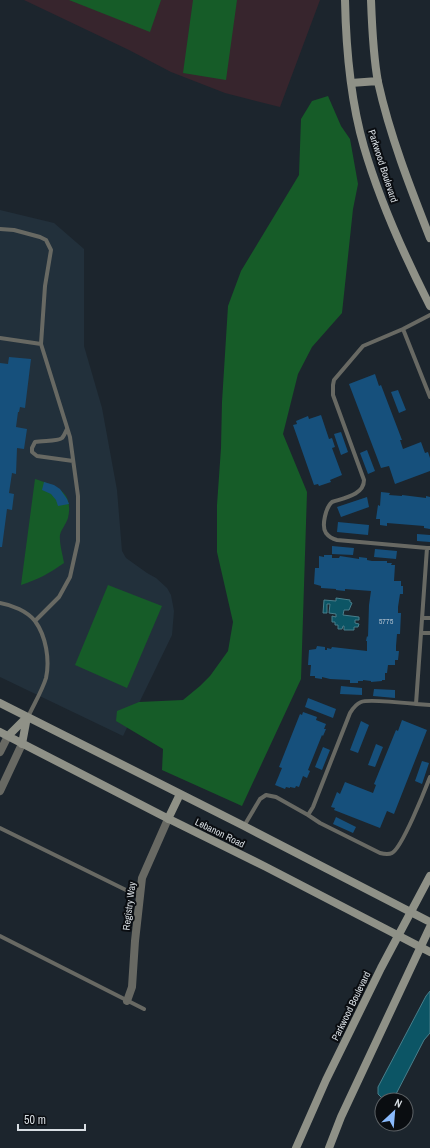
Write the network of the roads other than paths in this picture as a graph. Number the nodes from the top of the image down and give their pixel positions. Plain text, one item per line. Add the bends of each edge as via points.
1 (346, 0) edge
2 (371, 0) edge
3 (378, 81) junction
4 (351, 83) junction
5 (0, 229) edge
6 (430, 238) edge
7 (430, 306) edge
8 (430, 315) edge
9 (403, 329) junction
10 (0, 338) edge
11 (41, 344) junction
12 (430, 397) edge
13 (68, 429) junction
14 (73, 461) junction
15 (428, 548) edge
16 (0, 603) edge
17 (423, 618) junction
18 (430, 618) edge
19 (35, 621) junction
20 (422, 633) junction
21 (430, 634) edge
22 (0, 704) edge
23 (416, 704) junction
24 (430, 705) edge
25 (27, 717) junction
26 (4, 734) edge
27 (22, 744) junction
28 (0, 752) edge
29 (430, 777) edge
30 (0, 791) edge
31 (180, 794) junction
32 (308, 815) junction
33 (168, 819) junction
34 (244, 826) junction
35 (0, 828) edge
36 (430, 876) edge
37 (141, 892) junction
38 (410, 913) junction
39 (430, 922) edge
40 (430, 927) edge
41 (0, 936) edge
42 (398, 936) junction
43 (420, 948) junction
44 (430, 952) edge
45 (128, 1000) junction
46 (144, 1009) dead end
47 (296, 1148) edge
48 (329, 1148) edge

1 - 4 main road, Parkwood Boulevard via 346,41
2 - 3 main road, Parkwood Boulevard
3 - 4 main road
3 - 6 main road, Parkwood Boulevard via 388,123
4 - 7 main road, Parkwood Boulevard via 364,146 377,185 396,236
5 - 11 lane via 40,237 49,245 51,254 45,286
8 - 9 lane
9 - 12 lane
9 - 15 lane via 363,346 334,380 333,395 364,484 357,493 329,505 325,530 326,534 337,540
10 - 11 lane
11 - 13 lane
13 - 14 lane
13 - 14 lane via 62,438 36,442 32,452 36,456
14 - 19 lane via 78,496 78,541 74,564 59,597
15 - 17 lane
16 - 19 lane via 22,611
17 - 18 lane
17 - 20 lane
19 - 25 lane via 46,646 47,668 42,688
20 - 21 lane
20 - 23 lane
22 - 25 main road, Lebanon Road
23 - 24 lane
23 - 32 lane via 372,700 355,705
25 - 26 main road
25 - 27 main road
25 - 31 main road, Lebanon Road
26 - 27 main road, Lebanon Road
26 - 28 street
27 - 30 street
27 - 33 main road, Lebanon Road
29 - 32 lane via 411,822 393,853 380,853
31 - 33 main road
31 - 34 main road, Lebanon Road
32 - 34 lane via 276,797 266,795 260,799
33 - 37 street, Registry Way via 142,878
33 - 42 main road, Lebanon Road
34 - 38 main road, Lebanon Road
35 - 37 lane via 128,892
36 - 38 main road, Parkwood Boulevard
37 - 45 street, Registry Way via 132,987
38 - 39 main road, Lebanon Road
38 - 42 main road, Parkwood Boulevard
40 - 43 main road
41 - 45 lane
42 - 43 main road, Lebanon Road
42 - 47 main road, Parkwood Boulevard via 326,1080
43 - 44 main road, Lebanon Road
43 - 48 main road
45 - 46 lane

